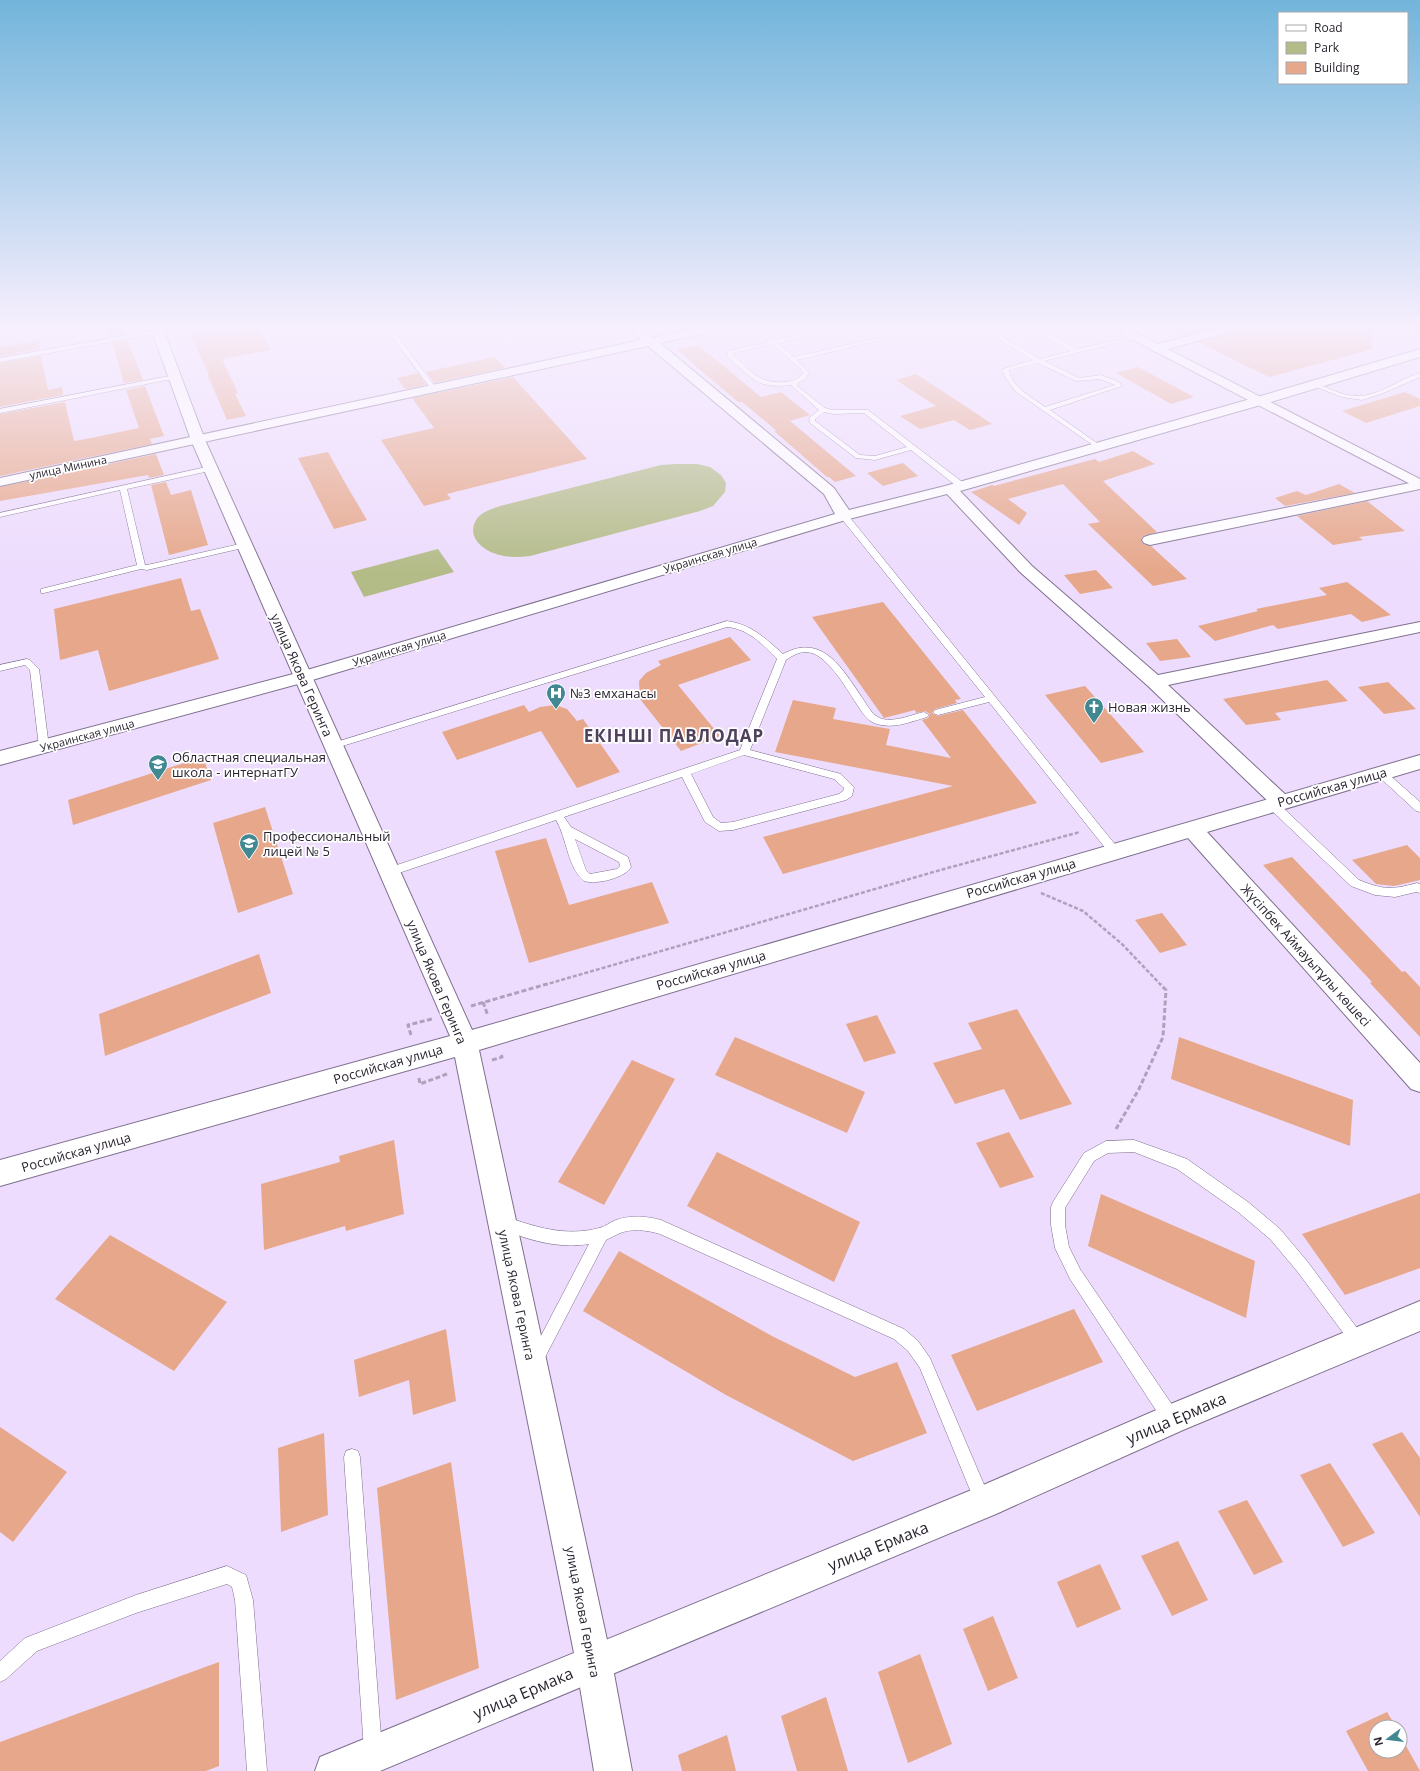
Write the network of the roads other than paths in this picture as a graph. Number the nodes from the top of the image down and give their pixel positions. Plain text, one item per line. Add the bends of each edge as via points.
1 (12, 409) edge
2 (187, 409) edge
3 (343, 409) edge
4 (730, 409) edge
5 (1049, 409) edge
6 (1233, 409) edge
7 (1275, 409) edge
8 (823, 410) joint
9 (1045, 410) joint
10 (0, 411) edge
11 (198, 440) junction
12 (1099, 447) junction
13 (913, 448) junction
14 (211, 468) junction
15 (0, 482) edge
16 (1420, 485) edge
17 (123, 488) junction
18 (956, 488) junction
19 (0, 515) edge
20 (844, 516) junction
21 (1150, 540) dead end
22 (244, 546) junction
23 (141, 566) junction
24 (44, 591) dead end
25 (1420, 627) edge
26 (782, 658) junction
27 (0, 668) edge
28 (302, 677) junction
29 (1154, 682) junction
30 (991, 699) junction
31 (938, 712) dead end
32 (924, 715) dead end
33 (44, 746) junction
34 (333, 746) junction
35 (744, 752) junction
36 (0, 758) edge
37 (1420, 762) edge
38 (685, 772) junction
39 (1381, 773) junction
40 (1277, 804) junction
41 (1420, 808) edge
42 (558, 815) junction
43 (1192, 829) junction
44 (567, 830) junction
45 (1114, 851) junction
46 (389, 872) junction
47 (1419, 887) edge
48 (465, 1043) junction
49 (1420, 1081) edge
50 (0, 1173) edge
51 (502, 1222) junction
52 (601, 1235) junction
53 (1420, 1316) edge
54 (1359, 1341) junction
55 (532, 1368) junction
56 (1172, 1419) junction
57 (352, 1457) dead end
58 (984, 1502) junction
59 (594, 1663) junction
60 (0, 1673) edge
61 (373, 1755) junction
62 (257, 1771) edge
63 (334, 1771) edge
64 (613, 1771) edge

1 - 10 lane
2 - 11 street, улица Якова Геринга
3 - 11 street, улица Минина
4 - 20 street via 829,491
5 - 9 lane
6 - 12 street, Украинская улица
7 - 16 street
8 - 13 lane via 866,411
8 - 13 lane via 812,418 812,422 858,457 875,458
9 - 12 lane
11 - 14 street, улица Якова Геринга
11 - 15 street, улица Минина
12 - 18 street, Украинская улица
13 - 18 lane
14 - 17 lane
14 - 22 street, улица Якова Геринга
16 - 21 street
17 - 19 lane
17 - 23 lane
18 - 20 street, Украинская улица
18 - 29 street via 1026,569
20 - 28 street, Украинская улица
20 - 30 lane
22 - 23 lane via 147,568
22 - 28 street, улица Якова Геринга
23 - 24 lane
25 - 29 street
26 - 32 lane via 805,648 820,652 833,664 866,712 875,720 885,723 897,722
26 - 34 lane via 748,628 738,624 727,624
26 - 35 lane
27 - 33 lane via 27,662 34,669
28 - 33 street, Украинская улица
28 - 34 street, улица Якова Геринга
29 - 40 street
30 - 31 lane
30 - 45 lane
33 - 36 street, Украинская улица
34 - 46 street, улица Якова Геринга
35 - 38 lane
35 - 38 lane via 837,776 849,787 848,793 842,797 740,824 719,827 709,819
37 - 39 street, Российская улица
38 - 42 lane
39 - 40 street, Российская улица
39 - 41 lane
40 - 43 street, Российская улица
40 - 47 lane via 1355,883 1375,891 1395,893
42 - 44 lane
42 - 46 lane
43 - 45 street, Российская улица
43 - 49 street, Жүсіпбек Аймауытұлы көшесі
44 - 44 lane via 581,872 588,878 621,872 626,867 624,860
45 - 48 street, Российская улица
46 - 48 street, улица Якова Геринга
48 - 50 street, Российская улица
48 - 51 street, улица Якова Геринга
51 - 52 lane via 556,1239
51 - 55 street, улица Якова Геринга
52 - 55 lane
52 - 58 lane via 616,1228 646,1222 899,1334 913,1346 925,1363
53 - 54 street, улица Ермака
54 - 56 street, улица Ермака
54 - 56 lane via 1298,1260 1275,1234 1243,1207 1182,1164 1134,1146 1106,1147 1090,1158 1058,1207 1062,1248 1074,1274
55 - 59 street, улица Якова Геринга
56 - 58 street, улица Ермака
57 - 61 lane
58 - 59 street, улица Ермака
59 - 61 street, улица Ермака
59 - 64 street, улица Якова Геринга
60 - 62 lane via 31,1644 136,1604 227,1575 240,1581 244,1600
61 - 63 street, улица Ермака

